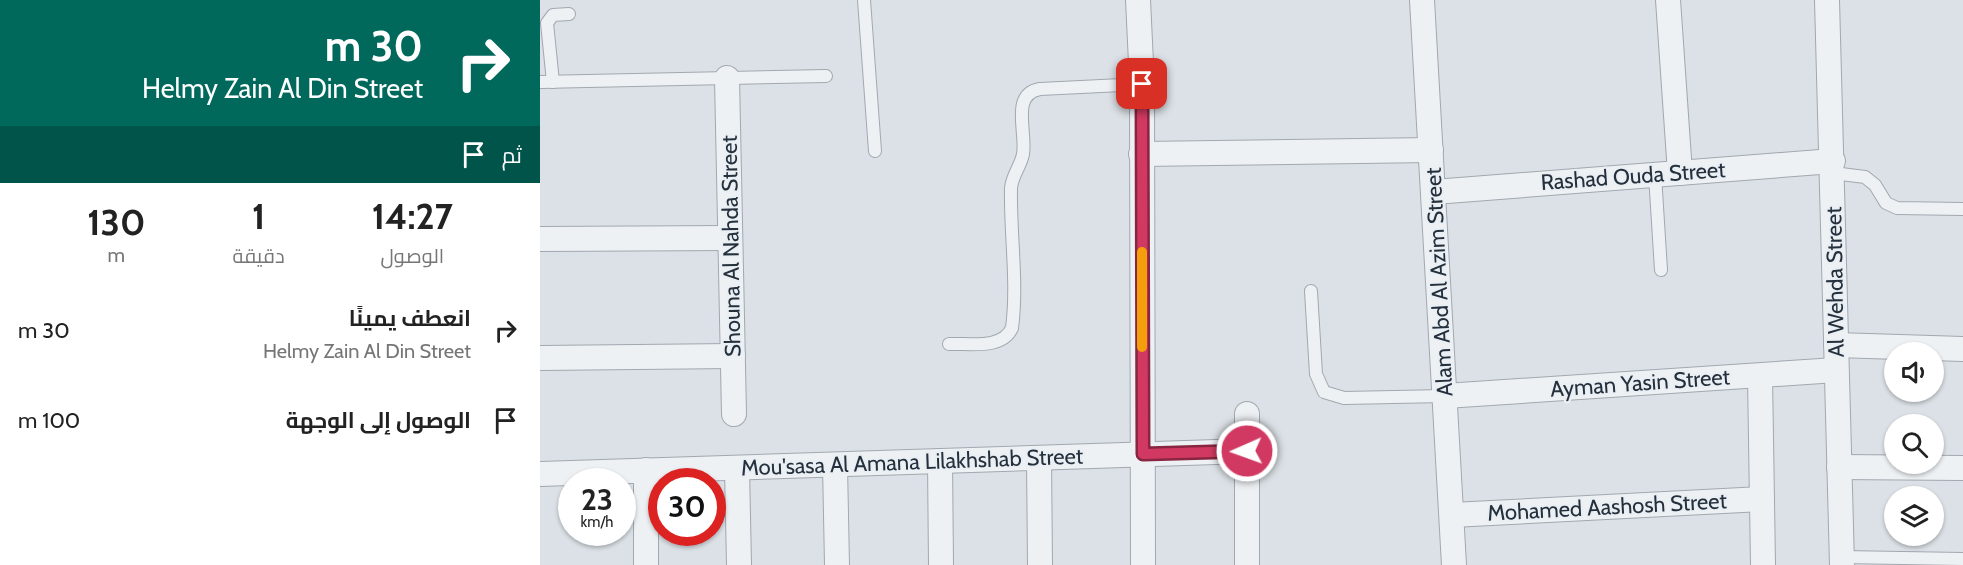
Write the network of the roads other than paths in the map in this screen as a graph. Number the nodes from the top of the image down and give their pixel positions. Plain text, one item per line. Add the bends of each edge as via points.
1 (864, 0) edge
2 (1138, 0) edge
3 (1422, 0) edge
4 (1668, 0) edge
5 (1827, 0) edge
6 (569, 14) dead end
7 (826, 76) dead end
8 (727, 78) junction
9 (546, 82) edge
10 (1142, 84) junction
11 (1431, 150) junction
12 (875, 151) dead end
13 (1142, 154) junction
14 (1833, 167) junction
15 (1680, 173) junction
16 (1655, 175) junction
17 (1434, 192) junction
18 (1963, 209) edge
19 (730, 238) junction
20 (540, 240) edge
21 (1661, 270) dead end
22 (1311, 291) dead end
23 (949, 344) dead end
24 (1836, 345) junction
25 (1963, 349) edge
26 (733, 356) junction
27 (540, 358) edge
28 (1836, 370) junction
29 (1760, 376) junction
30 (1445, 396) junction
31 (734, 414) dead end
32 (1247, 414) dead end
33 (1247, 451) junction
34 (1143, 454) junction
35 (1040, 458) junction
36 (940, 461) junction
37 (835, 465) junction
38 (1839, 467) junction
39 (737, 468) junction
40 (1963, 468) edge
41 (646, 470) junction
42 (540, 474) edge
43 (1762, 499) junction
44 (1452, 515) junction
45 (1963, 559) edge
46 (1842, 561) edge
47 (646, 565) edge
48 (740, 565) edge
49 (837, 565) edge
50 (941, 565) edge
51 (1040, 565) edge
52 (1143, 565) edge
53 (1247, 565) edge
54 (1454, 565) edge
55 (1763, 565) edge

1 - 12 lane
2 - 10 street
3 - 11 street, Alam Abd Al Azim Street
4 - 15 street
5 - 14 street, Al Wehda Street
6 - 9 lane via 553,15 547,23
7 - 8 lane
8 - 9 lane
8 - 19 street, Shouna Al Nahda Street
10 - 13 street
10 - 23 lane via 1040,89 1024,98 1023,155 1011,188 1012,328 999,342
11 - 13 street
11 - 17 street, Alam Abd Al Azim Street
13 - 34 street
14 - 15 street, Rashad Ouda Street
14 - 18 lane via 1865,177 1886,203 1897,208
14 - 24 street, Al Wehda Street
15 - 16 street, Rashad Ouda Street
16 - 17 street, Rashad Ouda Street
16 - 21 lane
17 - 30 street, Alam Abd Al Azim Street
19 - 20 street
19 - 26 street, Shouna Al Nahda Street
22 - 30 lane via 1316,374 1324,392 1344,398
24 - 25 street
24 - 28 street, Al Wehda Street
26 - 27 street
26 - 31 street, Shouna Al Nahda Street
28 - 29 street, Ayman Yasin Street
28 - 38 street, Al Wehda Street
29 - 30 street, Ayman Yasin Street
29 - 43 street
30 - 44 street, Alam Abd Al Azim Street
32 - 33 street
33 - 34 street, Mou'sasa Al Amana Lilakhshab Street
33 - 53 street
34 - 35 street, Mou'sasa Al Amana Lilakhshab Street
34 - 52 street
35 - 36 street, Mou'sasa Al Amana Lilakhshab Street
35 - 51 street
36 - 37 street, Mou'sasa Al Amana Lilakhshab Street
36 - 50 street
37 - 39 street, Mou'sasa Al Amana Lilakhshab Street
37 - 49 street
38 - 40 street
38 - 46 street, Al Wehda Street
39 - 41 street, Mou'sasa Al Amana Lilakhshab Street
39 - 48 street
41 - 42 street, Mou'sasa Al Amana Lilakhshab Street
41 - 47 street
43 - 44 street, Mohamed Aashosh Street
43 - 55 street
44 - 54 street, Alam Abd Al Azim Street
45 - 46 lane

